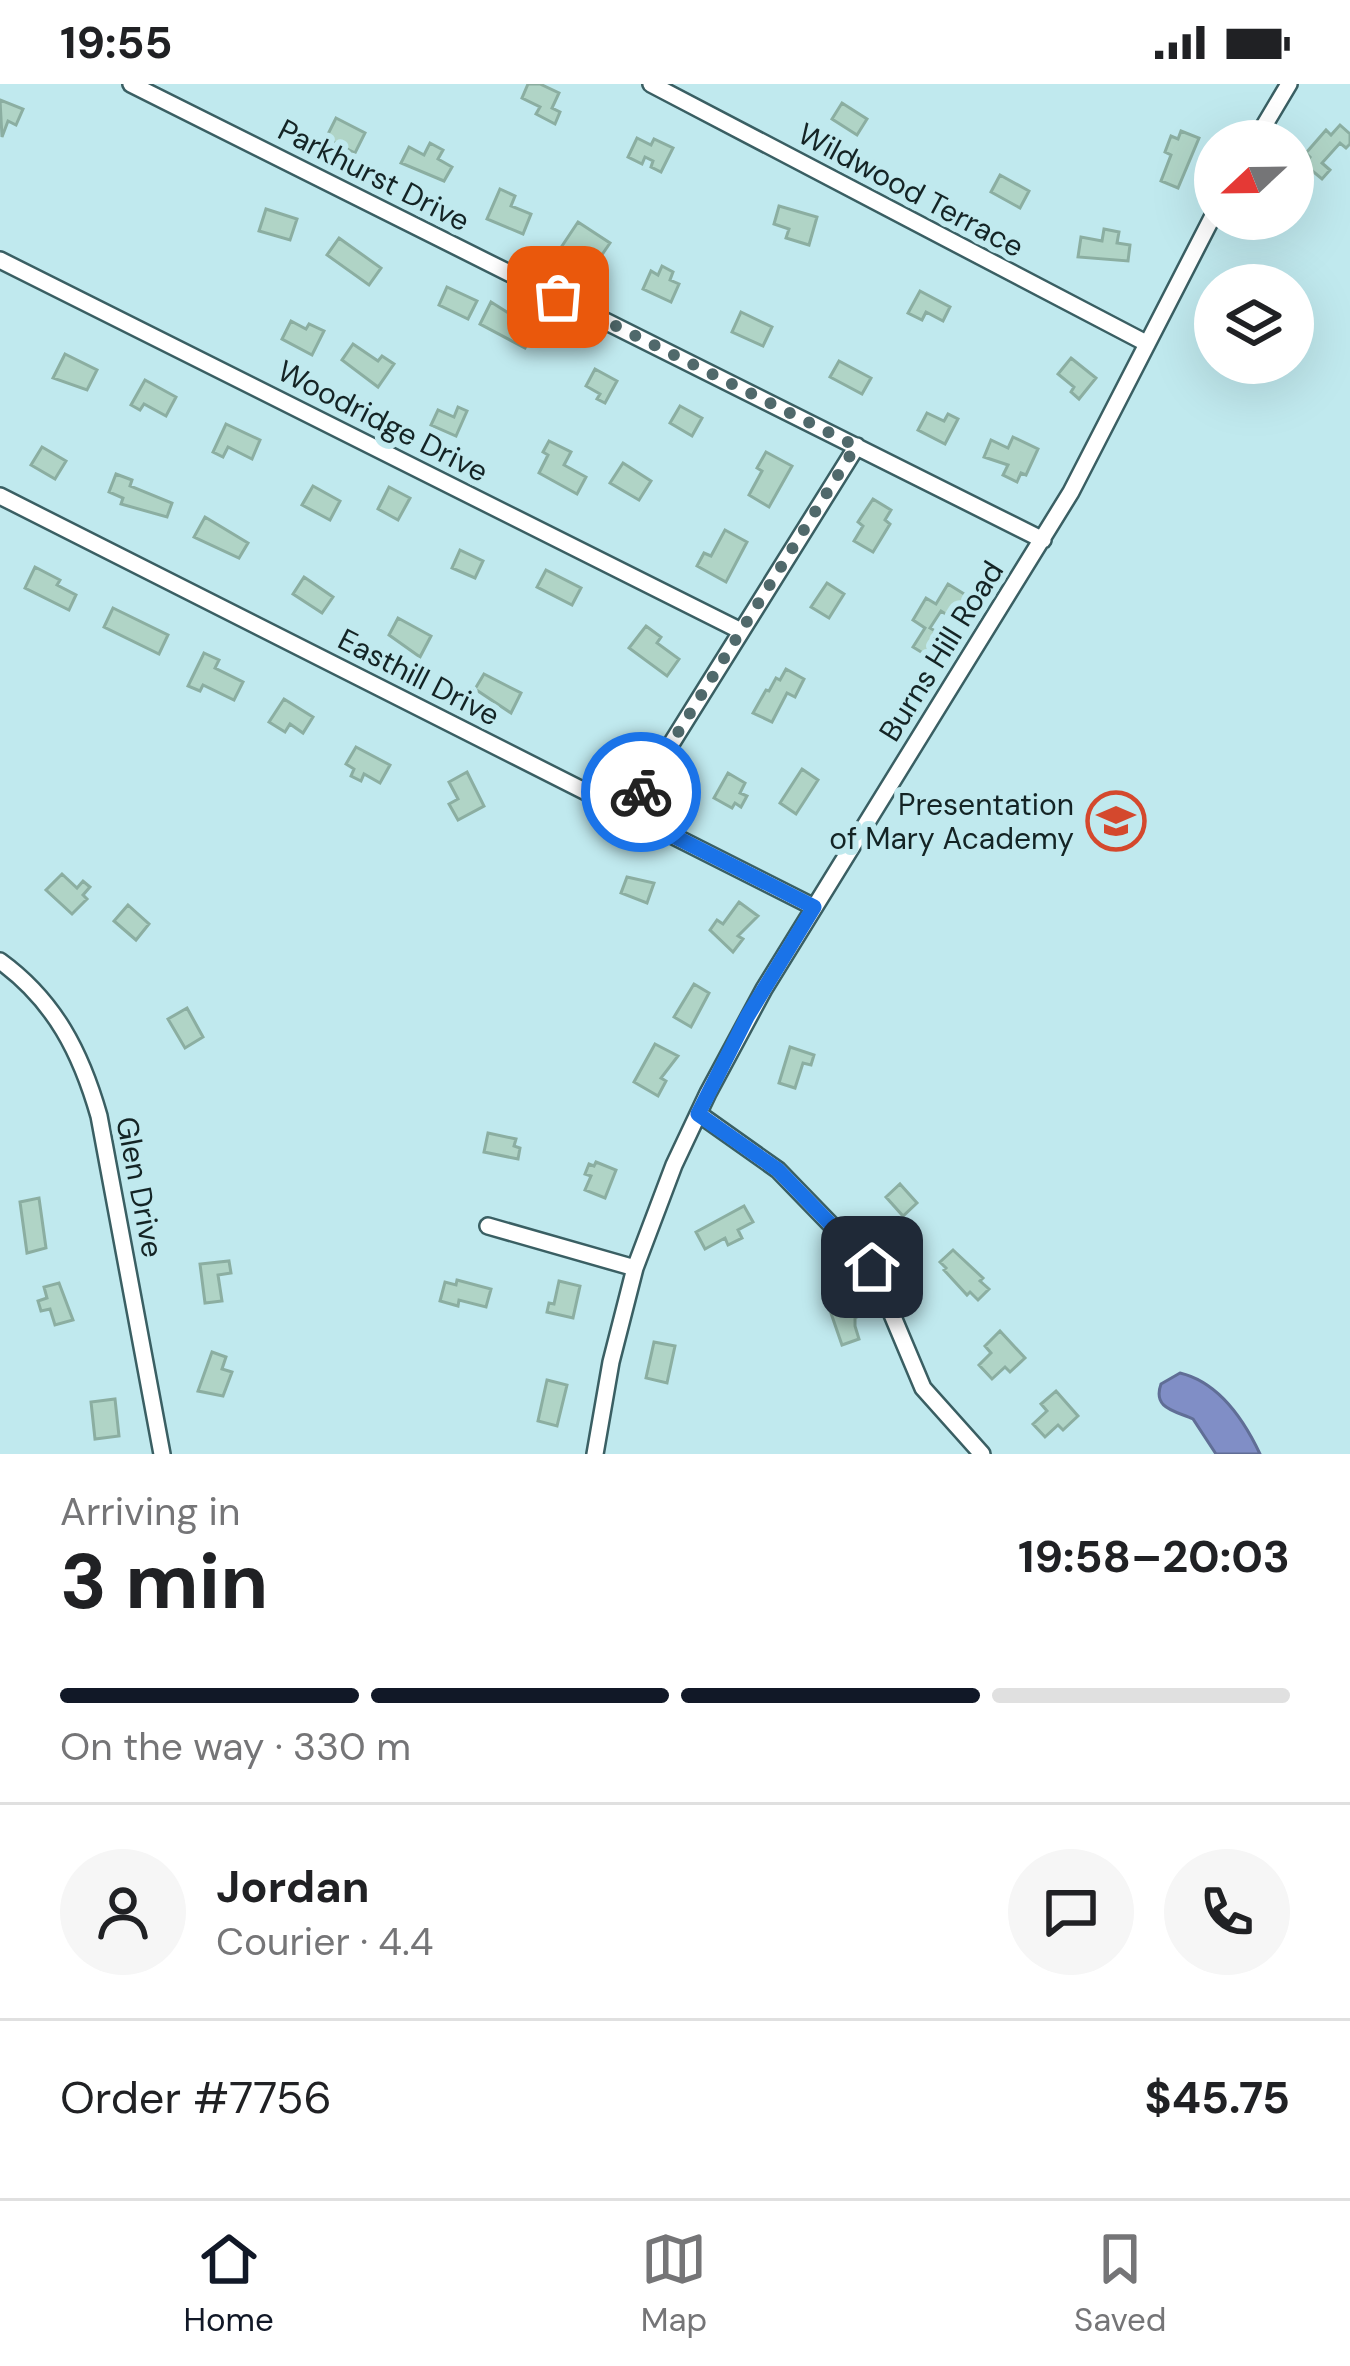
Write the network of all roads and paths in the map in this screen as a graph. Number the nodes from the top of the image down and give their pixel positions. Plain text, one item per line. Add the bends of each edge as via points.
1 (131, 84) edge
2 (651, 84) edge
3 (1289, 84) edge
4 (1268, 120) edge
5 (1200, 240) edge
6 (0, 260) edge
7 (1146, 343) junction
8 (856, 446) junction
9 (0, 496) edge
10 (1043, 540) junction
11 (741, 631) junction
12 (628, 813) junction
13 (814, 907) junction
14 (0, 961) edge
15 (698, 1114) junction
16 (488, 1226) dead end
17 (635, 1268) junction
18 (163, 1454) edge
19 (595, 1454) edge
20 (982, 1454) edge

1 - 8 street, Parkhurst Drive
2 - 7 street, Wildwood Terrace
3 - 4 street
5 - 7 street, Burns Hill Road
6 - 11 street, Woodridge Drive
7 - 10 street, Burns Hill Road
8 - 10 street, Parkhurst Drive
8 - 11 street
9 - 12 street, Easthill Drive
10 - 13 street, Burns Hill Road
11 - 12 street
12 - 13 street, Easthill Drive
13 - 15 street, Burns Hill Road
14 - 18 street, Glen Drive via 63,1024 90,1084
15 - 17 street, Burns Hill Road
15 - 20 street via 778,1170 872,1267 923,1388
16 - 17 street
17 - 19 street, Burns Hill Road

